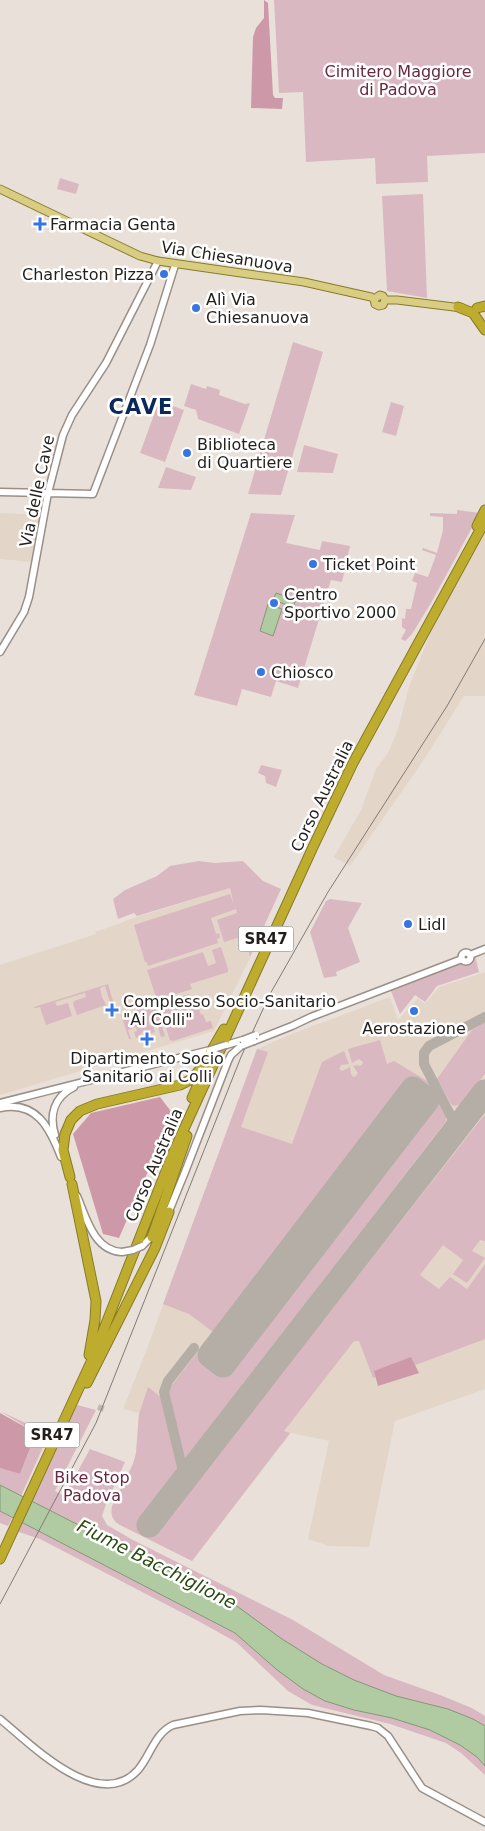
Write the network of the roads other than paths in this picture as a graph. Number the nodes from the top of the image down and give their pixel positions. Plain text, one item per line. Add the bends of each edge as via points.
1 (0, 188) edge
2 (158, 261) junction
3 (175, 264) junction
4 (458, 307) junction
5 (482, 308) edge
6 (485, 330) edge
7 (0, 492) edge
8 (48, 493) junction
9 (485, 506) edge
10 (485, 510) edge
11 (482, 522) edge
12 (0, 652) edge
13 (485, 949) edge
14 (224, 1029) junction
15 (242, 1043) junction
16 (209, 1052) junction
17 (226, 1066) junction
18 (110, 1074) junction
19 (204, 1086) junction
20 (0, 1103) edge
21 (0, 1108) edge
22 (60, 1153) junction
23 (71, 1181) junction
24 (168, 1212) junction
25 (152, 1237) junction
26 (89, 1356) junction
27 (57, 1438) junction
28 (30, 1489) junction
29 (11, 1532) junction
30 (0, 1548) edge
31 (0, 1560) edge
32 (0, 1719) edge
33 (485, 1822) edge

1 - 2 main road, Via Chiesanuova via 140,256
2 - 3 main road, Via Chiesanuova
2 - 8 street, Via delle Cave via 106,363 68,422
3 - 4 main road, Via Chiesanuova via 359,293 374,299 378,306 386,300 397,300
3 - 8 street via 150,345 93,494
4 - 5 main road, Via Chiesanuova
4 - 6 highway via 473,313
7 - 8 street
8 - 12 street, Via delle Cave via 30,597
9 - 11 highway
10 - 11 highway, Corso Australia / SR47
11 - 14 highway, Corso Australia / SR47 via 348,760
11 - 19 highway, Corso Australia / SR47 via 353,763
13 - 15 street, bridge via 470,955 468,961 462,959
14 - 23 highway via 201,1069 188,1082 89,1106 76,1115 66,1129 63,1143
14 - 26 highway, Corso Australia / SR47 via 170,1151
15 - 16 street, bridge
15 - 17 street
16 - 17 street, bridge via 221,1057
16 - 18 street
17 - 24 street
18 - 20 street
18 - 22 street via 75,1086 57,1102 52,1118
19 - 25 highway
19 - 27 highway, Corso Australia / SR47 via 173,1153 91,1362
21 - 22 street via 21,1107 34,1114 49,1129
22 - 23 street
23 - 25 street, bridge via 96,1237 106,1248 116,1252 133,1250
23 - 26 highway via 96,1301
24 - 25 street
24 - 27 highway via 101,1357
26 - 28 highway, Corso Australia / SR47
27 - 28 highway, Corso Australia / SR47
28 - 29 highway, Corso Australia / SR47
29 - 30 highway, Corso Australia / SR47
29 - 31 highway, Corso Australia / SR47
32 - 33 street via 72,1774 97,1783 112,1784 135,1773 162,1733 173,1725 250,1710 302,1712 343,1719 384,1732 422,1788

